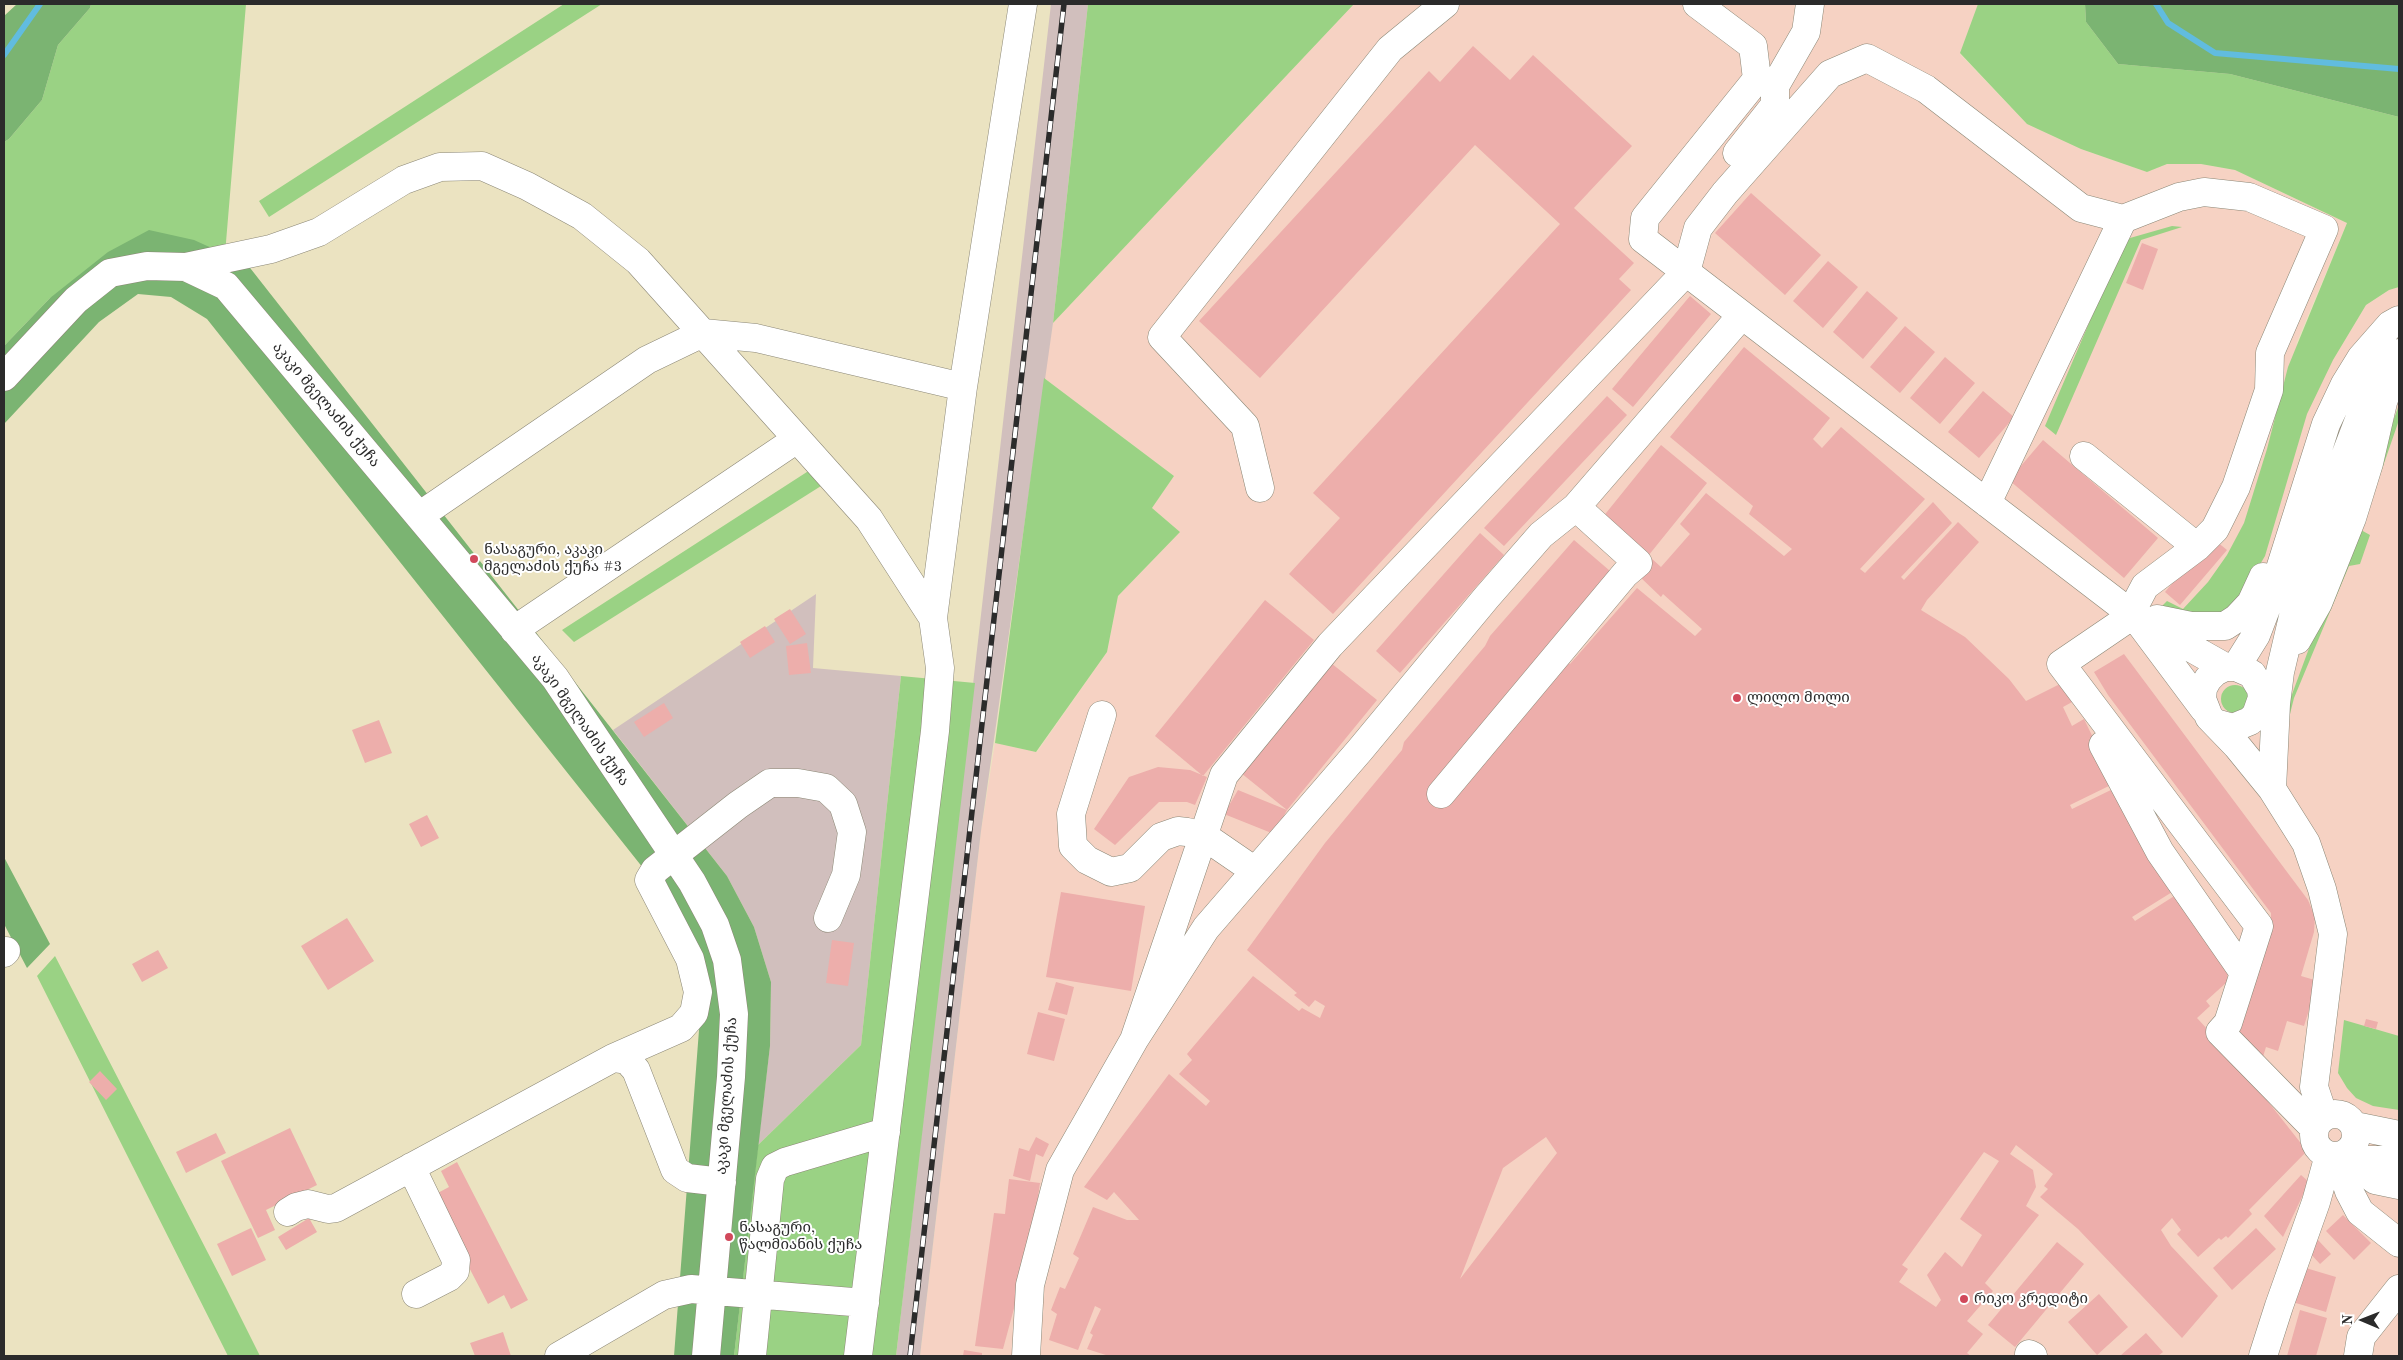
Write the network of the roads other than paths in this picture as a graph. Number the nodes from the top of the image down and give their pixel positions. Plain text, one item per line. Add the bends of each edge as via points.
1 (1023, 4) edge
2 (1445, 4) edge
3 (1697, 4) edge
4 (1810, 4) edge
5 (1766, 83) junction
6 (2123, 219) junction
7 (186, 267) junction
8 (1686, 272) junction
9 (1742, 316) junction
10 (2399, 320) edge
11 (703, 333) junction
12 (2397, 362) edge
13 (4, 377) edge
14 (2345, 384) junction
15 (963, 387) junction
16 (797, 439) junction
17 (2084, 456) dead end
18 (1260, 488) dead end
19 (1987, 503) junction
20 (1576, 507) junction
21 (419, 516) junction
22 (2197, 547) junction
23 (2133, 615) junction
24 (933, 618) junction
25 (2246, 627) junction
26 (514, 630) junction
27 (2230, 667) junction
28 (2280, 672) junction
29 (2085, 699) junction
30 (2269, 701) junction
31 (1102, 715) dead end
32 (2210, 716) junction
33 (2272, 789) junction
34 (1441, 794) dead end
35 (1204, 836) junction
36 (674, 856) junction
37 (1255, 871) junction
38 (828, 918) dead end
39 (2244, 973) junction
40 (1134, 1040) junction
41 (613, 1058) junction
42 (2320, 1122) junction
43 (2356, 1129) junction
44 (886, 1132) junction
45 (2399, 1135) edge
46 (2399, 1146) edge
47 (2345, 1159) junction
48 (2399, 1160) edge
49 (411, 1167) junction
50 (2399, 1173) edge
51 (722, 1182) junction
52 (2399, 1185) edge
53 (2349, 1191) junction
54 (288, 1212) dead end
55 (2399, 1231) edge
56 (2399, 1243) edge
57 (2399, 1289) edge
58 (712, 1291) junction
59 (416, 1294) dead end
60 (758, 1294) junction
61 (865, 1304) junction
62 (559, 1356) edge
63 (706, 1356) edge
64 (752, 1356) edge
65 (858, 1356) edge
66 (1026, 1356) edge
67 (2263, 1356) edge
68 (2358, 1356) edge

1 - 15 street
2 - 18 street via 1390,49 1162,337 1245,426
3 - 5 street via 1753,46
4 - 5 street via 1806,32
5 - 8 street via 1776,105 1691,207 1686,226
5 - 8 street via 1645,218 1642,239
6 - 8 street via 2082,208 1926,89 1867,58 1830,74 1726,193 1698,228
6 - 19 street
6 - 22 street via 2179,197 2204,192 2249,197 2324,229 2270,353 2269,390 2236,487 2215,529
7 - 11 street via 271,249 320,232 404,180 440,167 482,166 528,186 582,216 638,261
7 - 13 street, აკაკი მგელაძის ქუჩა via 147,266 110,273 76,300
7 - 21 street, აკაკი მგელაძის ქუჩა via 226,286
8 - 9 street
8 - 35 street via 1330,644 1224,775
9 - 19 street
9 - 20 street
10 - 14 street via 2390,324 2366,352
11 - 15 street via 756,338
11 - 16 street
11 - 21 street via 648,360
12 - 28 street via 2352,518 2318,603
12 - 28 street via 2390,363 2370,392 2355,426 2295,608
14 - 25 street via 2326,424 2274,588
14 - 25 street via 2298,552 2275,605
15 - 24 street
16 - 24 street via 869,519
16 - 26 street
17 - 22 street
19 - 23 street
20 - 34 street via 1638,563 1625,574
20 - 37 street via 1541,535
21 - 26 street, აკაკი მგელაძის ქუჩა
22 - 23 street via 2145,586
23 - 25 street via 2191,626
23 - 27 street
23 - 29 street via 2061,664
23 - 32 street
24 - 44 street via 940,668 935,731
25 - 27 street
26 - 36 street, აკაკი მგელაძის ქუჩა via 555,678
27 - 30 street via 2252,674
27 - 32 street via 2215,672 2205,683 2202,699
28 - 30 street
29 - 39 street via 2099,737 2160,852
29 - 39 street via 2259,926
30 - 32 street via 2250,721 2233,728
30 - 33 street
31 - 35 street via 1071,814 1073,846 1087,860 1111,872 1130,868 1161,837 1178,832
32 - 33 street
33 - 42 street via 2306,842 2333,934 2314,1087
35 - 37 street
35 - 40 street
36 - 38 street via 770,783 826,788 843,804 852,832 846,875
36 - 41 street via 655,870 649,880 690,959 698,992 694,1014 681,1028
36 - 51 street, აკაკი მგელაძის ქუჩა via 716,925 727,960 734,1014
37 - 40 street via 1206,928
39 - 42 street via 2228,1023 2220,1032
40 - 66 street via 1060,1170 1030,1285
41 - 49 street
41 - 51 street via 627,1060 636,1070 674,1170 687,1178
42 - 43 street via 2340,1114 2351,1120
42 - 47 street via 2315,1141 2318,1147
43 - 45 street
43 - 46 street via 2377,1142
43 - 47 street via 2354,1146 2344,1154
44 - 60 street via 775,1167 770,1179
44 - 61 street
47 - 48 street
47 - 50 street
47 - 52 street via 2375,1180
47 - 53 street
47 - 67 street via 2316,1202
49 - 54 street via 336,1208 308,1204
49 - 59 street via 456,1260 455,1271 449,1277
51 - 58 street, აკაკი მგელაძის ქუჩა
53 - 55 street
53 - 56 street via 2360,1212
57 - 68 street via 2361,1337
58 - 60 street
58 - 62 street via 691,1289 664,1294
58 - 63 street, აკაკი მგელაძის ქუჩა
60 - 61 street
60 - 64 street
61 - 65 street

